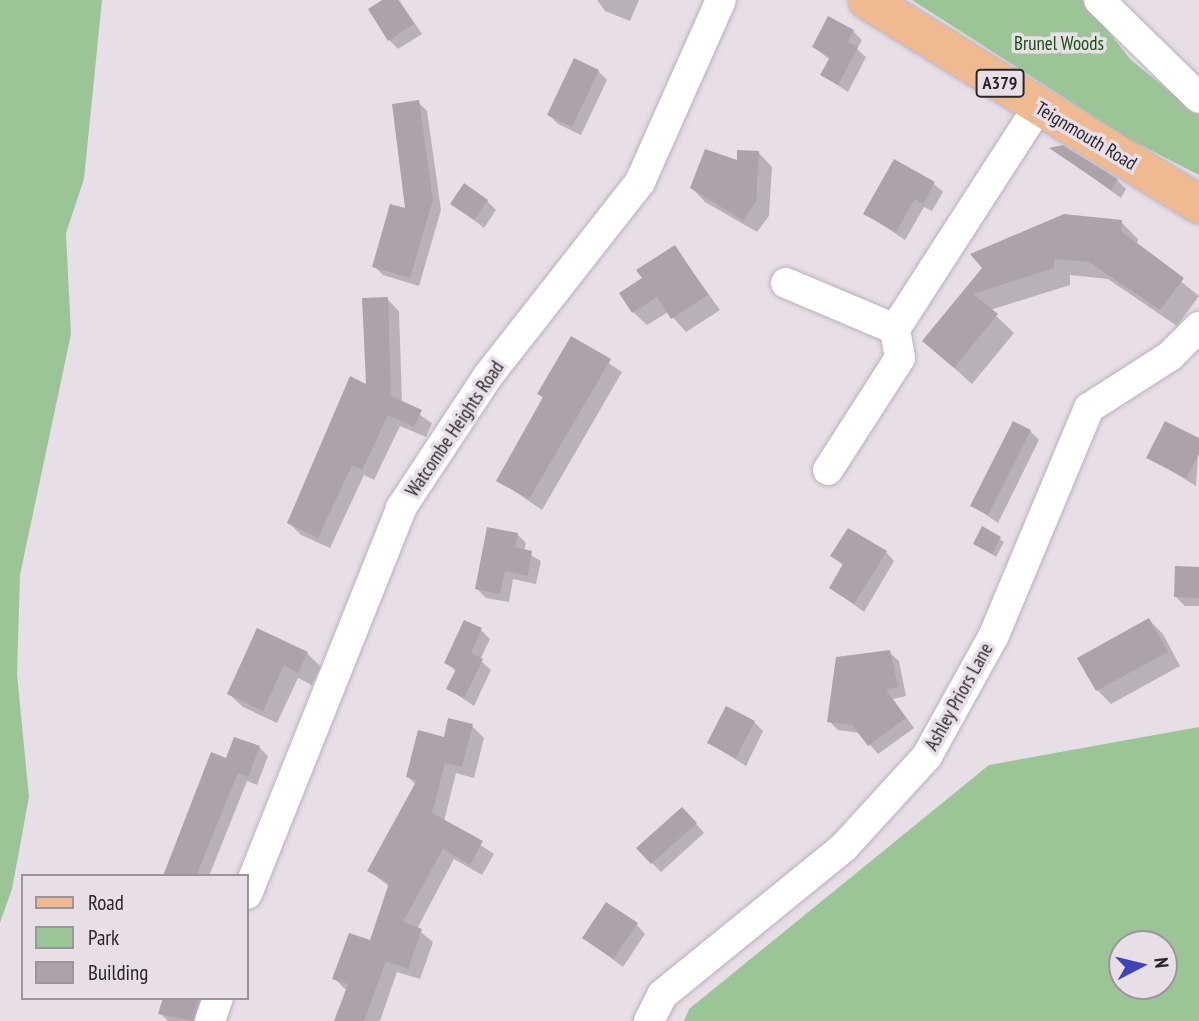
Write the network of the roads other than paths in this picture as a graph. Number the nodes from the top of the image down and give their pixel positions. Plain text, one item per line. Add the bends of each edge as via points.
1 (721, 0) edge
2 (867, 0) edge
3 (1099, 0) edge
4 (1199, 98) edge
5 (1038, 107) junction
6 (1199, 204) edge
7 (786, 283) dead end
8 (1199, 327) edge
9 (895, 329) junction
10 (828, 470) dead end
11 (248, 890) edge
12 (217, 1000) edge
13 (210, 1021) edge
14 (649, 1021) edge

1 - 11 street, Watcombe Heights Road via 640,182 488,376 401,508
2 - 5 main road, Teignmouth Road / A379
3 - 4 street
5 - 6 main road, Teignmouth Road / A379
5 - 9 street
7 - 9 street
8 - 14 street, Ashley Priors Lane via 1170,356 1088,408 994,635 927,756 844,847 662,995
9 - 10 street via 900,358
12 - 13 street

